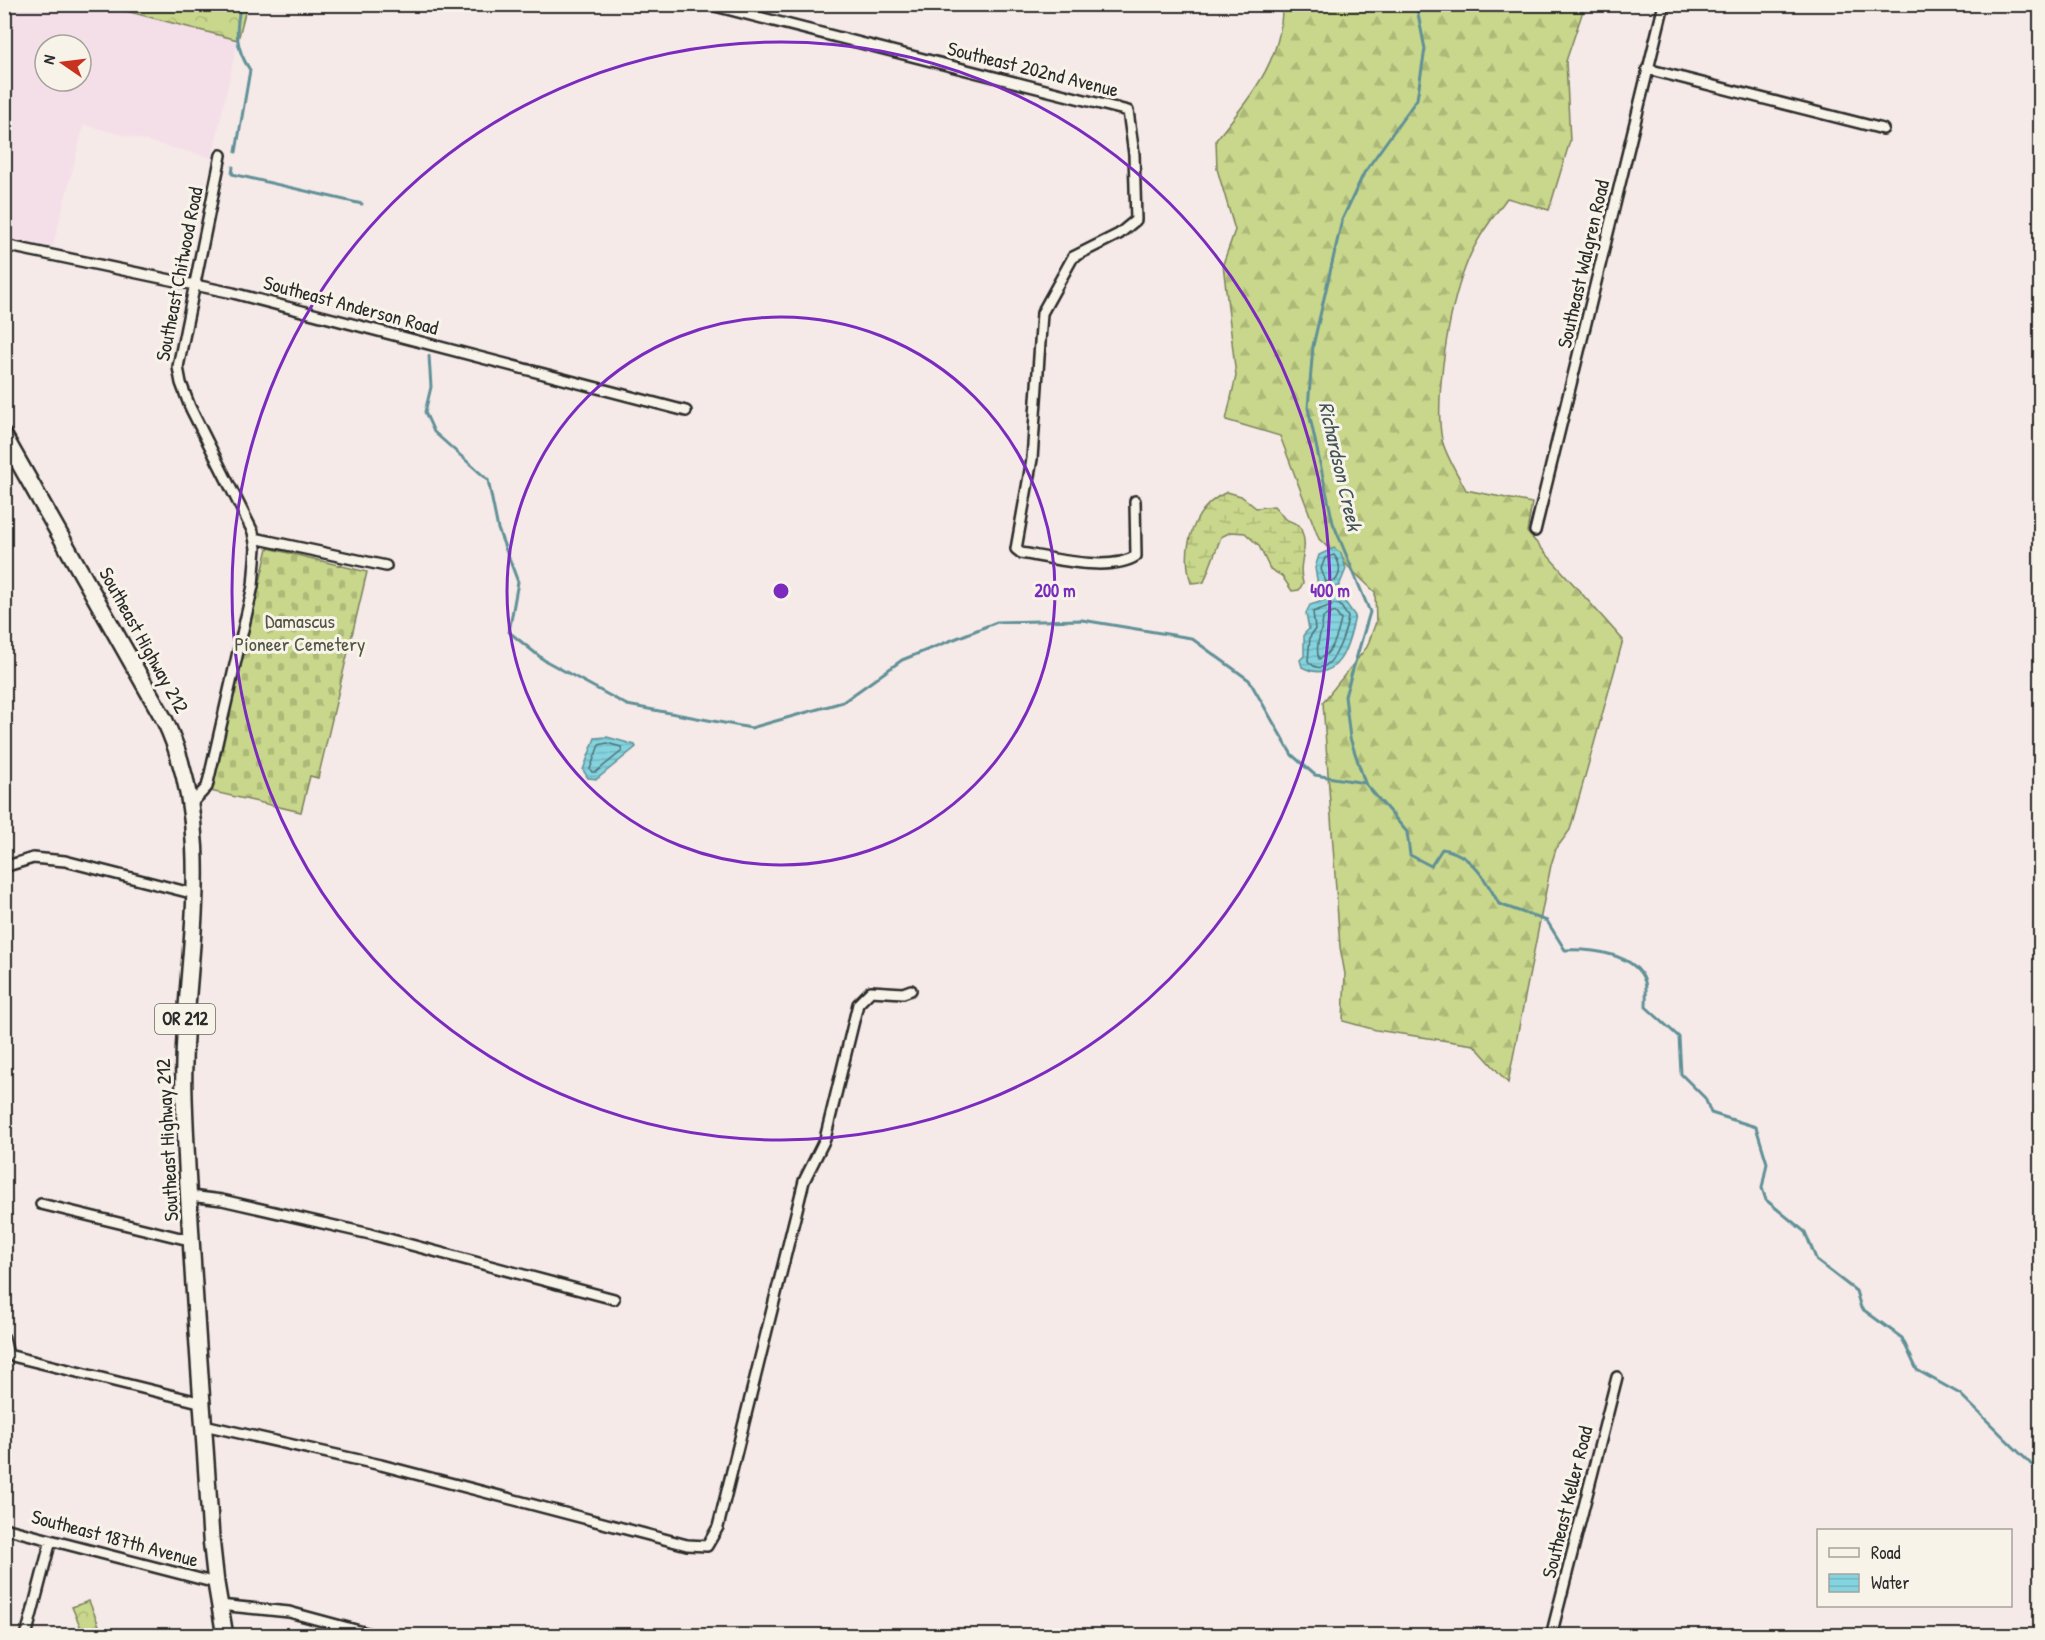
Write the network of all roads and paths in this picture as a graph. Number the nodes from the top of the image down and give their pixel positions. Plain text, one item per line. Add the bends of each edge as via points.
1 (707, 4) edge
2 (1664, 4) edge
3 (1647, 69) junction
4 (1882, 129) dead end
5 (220, 155) dead end
6 (4, 245) edge
7 (194, 283) junction
8 (686, 411) dead end
9 (4, 436) edge
10 (1135, 501) dead end
11 (1535, 531) dead end
12 (254, 538) junction
13 (386, 566) dead end
14 (192, 803) junction
15 (4, 867) edge
16 (195, 894) junction
17 (911, 990) dead end
18 (190, 1196) junction
19 (41, 1204) dead end
20 (193, 1241) junction
21 (614, 1299) dead end
22 (4, 1338) edge
23 (6, 1354) edge
24 (1617, 1377) dead end
25 (203, 1403) junction
26 (204, 1425) junction
27 (4, 1528) edge
28 (51, 1540) junction
29 (216, 1582) junction
30 (219, 1605) junction
31 (26, 1635) edge
32 (225, 1635) edge
33 (378, 1635) edge
34 (1551, 1635) edge

1 - 10 street, Southeast 202nd Avenue via 1128,111 1136,220 1119,234 1073,257 1042,313 1032,459 1017,549 1021,553 1077,562 1125,563 1136,556
2 - 3 street, Southeast Walgren Road
3 - 4 street
3 - 11 street, Southeast Walgren Road
5 - 7 street, Southeast Chitwood Road
6 - 7 street, Southeast Anderson Road
7 - 8 street, Southeast Anderson Road
7 - 12 street, Southeast Chitwood Road via 178,359 181,383
9 - 14 highway, Southeast Highway 212 / OR 212 via 165,721 184,769
12 - 13 street
12 - 14 street, Southeast Chitwood Road via 253,586 207,787
14 - 16 highway, Southeast Highway 212 / OR 212 via 197,853
15 - 16 street via 33,858 65,861
16 - 18 highway, Southeast Highway 212 / OR 212 via 184,1041
17 - 26 street via 872,991 858,1004 825,1139 804,1181 718,1527 707,1546 687,1545 381,1465
18 - 20 highway, Southeast Highway 212 / OR 212
18 - 21 street via 371,1235
19 - 20 street
20 - 25 highway, Southeast Highway 212 / OR 212
22 - 23 street
23 - 25 street
24 - 34 street, Southeast Keller Road
25 - 26 highway, Southeast Highway 212 / OR 212
26 - 29 highway, Southeast Highway 212 / OR 212
27 - 28 street, Southeast 187th Avenue
28 - 29 street, Southeast 187th Avenue
28 - 31 street
29 - 30 highway, Southeast Highway 212 / OR 212
30 - 32 highway, Southeast Highway 212 / OR 212
30 - 33 street via 289,1612

